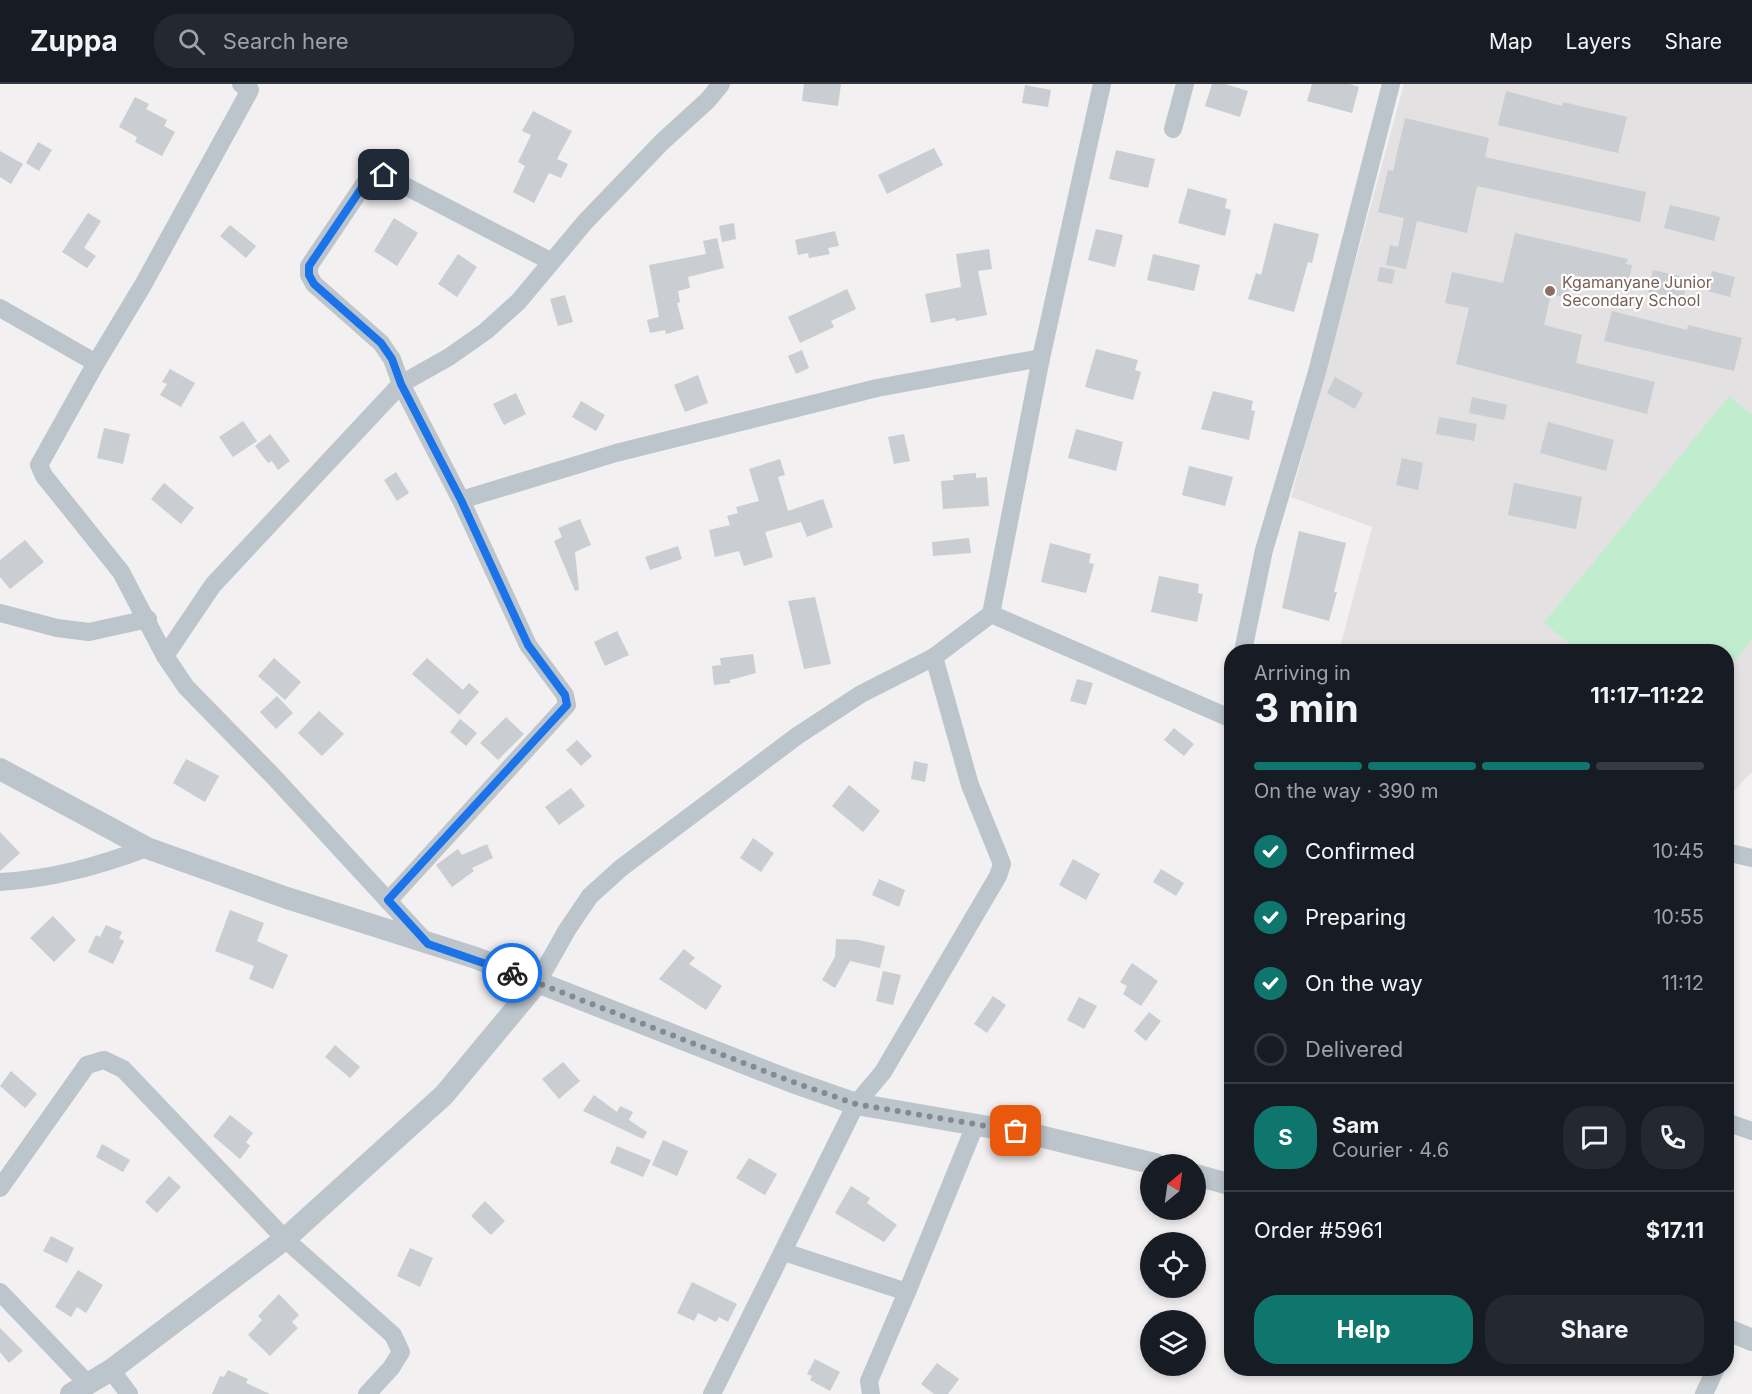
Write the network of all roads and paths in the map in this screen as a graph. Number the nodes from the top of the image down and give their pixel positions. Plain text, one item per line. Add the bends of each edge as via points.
1 (721, 84) edge
2 (1102, 84) edge
3 (1185, 84) edge
4 (1391, 84) edge
5 (248, 86) edge
6 (1173, 129) dead end
7 (550, 261) junction
8 (0, 308) edge
9 (1041, 358) junction
10 (96, 363) junction
11 (401, 384) junction
12 (461, 500) junction
13 (0, 613) edge
14 (991, 614) junction
15 (148, 619) junction
16 (1244, 644) edge
17 (165, 656) junction
18 (934, 657) junction
19 (1224, 711) edge
20 (0, 769) edge
21 (147, 848) junction
22 (1734, 854) edge
23 (1752, 858) edge
24 (0, 882) edge
25 (388, 900) junction
26 (428, 944) junction
27 (537, 983) junction
28 (856, 1104) junction
29 (976, 1123) junction
30 (1734, 1125) edge
31 (1752, 1131) edge
32 (1140, 1160) edge
33 (1206, 1178) edge
34 (1224, 1183) edge
35 (0, 1188) edge
36 (285, 1239) junction
37 (784, 1252) junction
38 (0, 1292) edge
39 (907, 1292) junction
40 (111, 1370) junction
41 (1712, 1376) edge
42 (80, 1389) edge
43 (129, 1394) edge
44 (367, 1394) edge
45 (712, 1394) edge
46 (871, 1394) edge
47 (1704, 1394) edge

1 - 7 street
2 - 9 street
3 - 6 street
4 - 16 street via 1317,372 1264,550
5 - 10 street via 143,285
7 - 11 street via 519,301 486,332
7 - 11 street via 384,175 375,173 369,177 309,266 309,275 314,284 381,343
8 - 10 street
9 - 12 street via 877,388 616,453
9 - 14 street
10 - 15 street via 39,465 121,572
11 - 12 street
11 - 17 street via 213,585
12 - 25 street via 528,645 565,695 567,705
13 - 15 street via 89,632
14 - 18 street
14 - 19 street
15 - 17 street
17 - 25 street via 186,687
18 - 27 street via 861,694 797,736 621,868 590,896
18 - 28 street via 970,785 1002,864 884,1072
20 - 21 street
21 - 24 street via 50,878
21 - 26 street
22 - 23 street
25 - 26 street
26 - 27 street
27 - 28 street
27 - 36 street via 444,1095
28 - 29 street
28 - 37 street
29 - 32 street
29 - 39 street
30 - 31 street
33 - 34 street
35 - 36 street via 87,1065 104,1060 123,1069
36 - 40 street
36 - 44 street via 393,1335 400,1352
37 - 39 street
37 - 45 street
38 - 42 street
39 - 46 street via 869,1381
40 - 42 street
40 - 43 street
41 - 47 street

